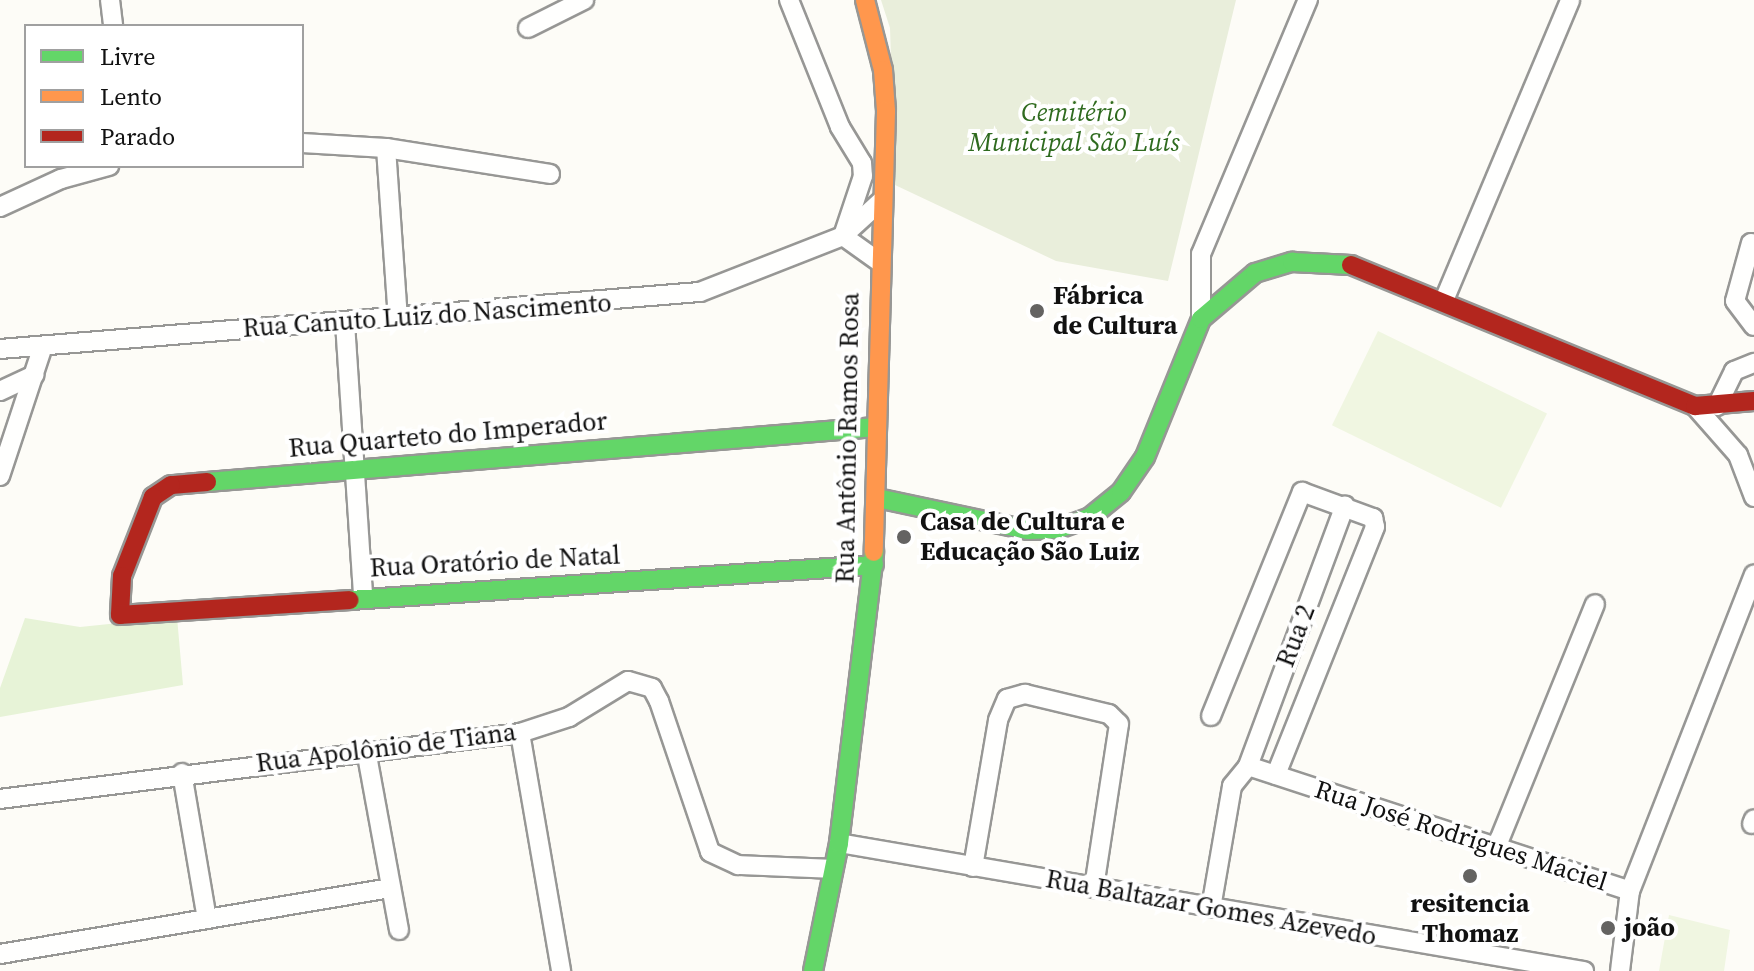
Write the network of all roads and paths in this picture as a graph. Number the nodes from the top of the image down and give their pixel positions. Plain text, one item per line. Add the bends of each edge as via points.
1 (110, 0) edge
2 (584, 0) edge
3 (789, 0) edge
4 (865, 0) edge
5 (1308, 0) edge
6 (1570, 0) edge
7 (113, 24) edge
8 (528, 28) dead end
9 (304, 143) edge
10 (386, 148) junction
11 (102, 168) edge
12 (550, 174) dead end
13 (881, 201) junction
14 (0, 207) edge
15 (843, 236) junction
16 (1751, 243) dead end
17 (878, 261) junction
18 (1445, 298) junction
19 (398, 318) junction
20 (1201, 319) junction
21 (345, 323) junction
22 (1754, 326) edge
23 (1754, 342) edge
24 (43, 346) junction
25 (0, 349) edge
26 (1754, 363) edge
27 (35, 375) junction
28 (0, 391) edge
29 (1754, 401) edge
30 (1695, 406) junction
31 (1717, 406) junction
32 (876, 427) junction
33 (351, 469) junction
34 (0, 476) edge
35 (1754, 497) edge
36 (877, 498) junction
37 (1345, 505) junction
38 (874, 565) junction
39 (1754, 574) edge
40 (363, 595) junction
41 (1595, 604) dead end
42 (120, 615) joint
43 (1211, 716) dead end
44 (520, 733) junction
45 (366, 750) junction
46 (1248, 766) junction
47 (182, 773) junction
48 (1276, 775) junction
49 (0, 799) edge
50 (839, 843) junction
51 (1496, 848) junction
52 (973, 867) junction
53 (832, 869) junction
54 (390, 888) junction
55 (1094, 888) junction
56 (1630, 891) junction
57 (1211, 908) junction
58 (207, 919) junction
59 (399, 930) dead end
60 (0, 954) edge
61 (561, 971) edge
62 (813, 971) edge
63 (1584, 971) edge
64 (1620, 971) edge

1 - 7 street
2 - 8 street
3 - 15 street via 840,127 862,163 863,176
4 - 13 street, Rua Antônio Ramos Rosa via 883,70
5 - 20 street via 1201,254
6 - 18 street
9 - 10 street
10 - 12 street
10 - 19 street
11 - 14 street via 61,179
13 - 15 street, Rua Canuto Luiz do Nascimento
13 - 17 street, Rua Antônio Ramos Rosa
15 - 17 street
15 - 19 street, Rua Canuto Luiz do Nascimento via 700,292
16 - 22 street via 1735,301
17 - 32 street, Rua Antônio Ramos Rosa
18 - 20 street via 1358,265 1292,262 1255,273
18 - 30 street
19 - 21 street, Rua Canuto Luiz do Nascimento
20 - 36 street via 1145,457 1121,492 1089,518 1058,529 1028,530
21 - 24 street, Rua Canuto Luiz do Nascimento
21 - 33 street
22 - 23 street
24 - 25 street, Rua Canuto Luiz do Nascimento
24 - 27 street
26 - 31 street via 1734,371
27 - 28 street
27 - 34 street
29 - 31 street
30 - 31 street
30 - 35 street via 1738,455
32 - 33 street, Rua Quarteto do Imperador
32 - 36 street, Rua Antônio Ramos Rosa
33 - 40 street
33 - 42 street, Rua Quarteto do Imperador via 187,482 160,489 122,576
36 - 38 street, Rua Antônio Ramos Rosa
37 - 43 street, Rua 2 via 1310,491 1300,495
37 - 46 street, Rua 2
37 - 48 street via 1373,518 1375,527
38 - 40 street, Rua Oratório de Natal
38 - 50 street, Rua Antônio Ramos Rosa
39 - 56 street, Rua José Rodrigues Maciel
40 - 42 street, Rua Oratório de Natal
41 - 51 street
44 - 45 street, Rua Apolônio de Tiana
44 - 53 street, Rua Apolônio de Tiana via 569,717 616,685 641,682 659,701 710,852 738,865
44 - 61 street
45 - 47 street, Rua Apolônio de Tiana
45 - 54 street
46 - 48 street, Rua José Rodrigues Maciel
46 - 57 street via 1232,786
47 - 49 street, Rua Apolônio de Tiana
47 - 58 street
48 - 51 street, Rua José Rodrigues Maciel
50 - 52 street, Rua Baltazar Gomes Azevedo
50 - 53 street, Rua Antônio Ramos Rosa
51 - 56 street, Rua José Rodrigues Maciel
52 - 55 street, Rua Baltazar Gomes Azevedo
52 - 55 street via 1001,707 1025,694 1109,714 1119,724
53 - 62 street, Rua Antônio Ramos Rosa
54 - 58 street
54 - 59 street
55 - 57 street, Rua Baltazar Gomes Azevedo
56 - 64 street
57 - 63 street, Rua Baltazar Gomes Azevedo
58 - 60 street

